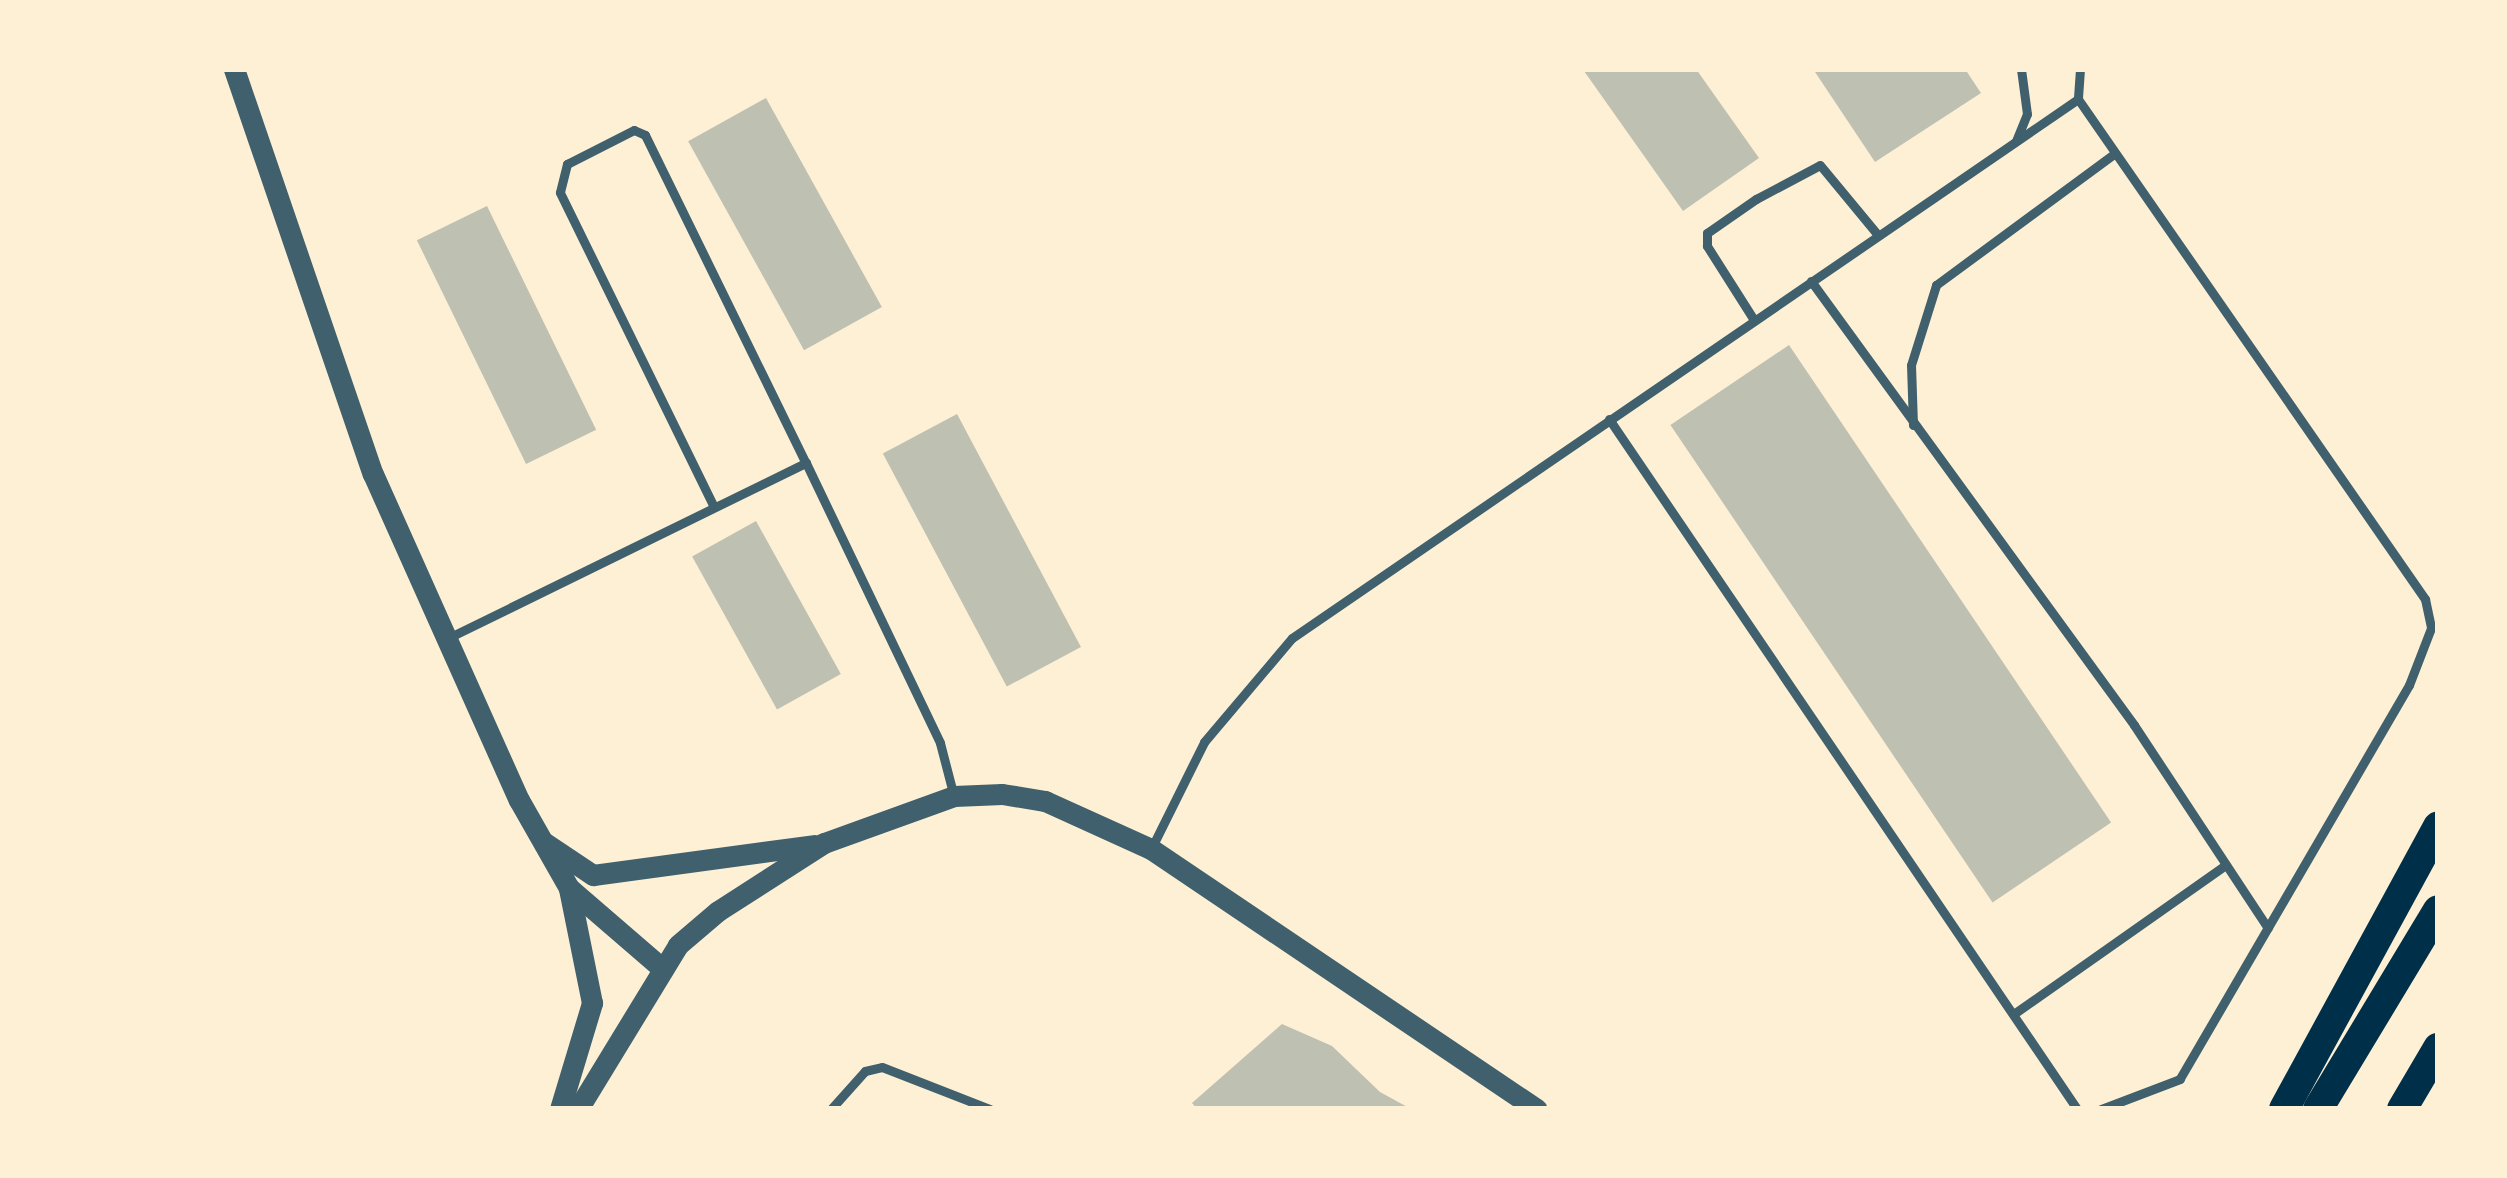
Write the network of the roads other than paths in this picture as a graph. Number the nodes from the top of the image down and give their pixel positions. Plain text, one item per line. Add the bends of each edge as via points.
1 (234, 69) edge
2 (2021, 69) edge
3 (2080, 69) edge
4 (2078, 99) junction
5 (2017, 141) junction
6 (2115, 153) junction
7 (1878, 235) junction
8 (1811, 281) junction
9 (1754, 320) junction
10 (1609, 419) junction
11 (1913, 427) junction
12 (806, 464) junction
13 (713, 506) junction
14 (446, 639) junction
15 (954, 796) junction
16 (2438, 826) edge
17 (539, 840) junction
18 (824, 843) junction
19 (1151, 849) junction
20 (2224, 866) junction
21 (568, 888) junction
22 (2438, 910) edge
23 (2268, 928) junction
24 (663, 969) junction
25 (2015, 1013) junction
26 (2438, 1048) edge
27 (560, 1109) edge
28 (578, 1109) edge
29 (831, 1109) edge
30 (989, 1109) edge
31 (1538, 1109) edge
32 (2077, 1109) edge
33 (2101, 1109) edge
34 (2284, 1109) edge
35 (2318, 1109) edge
36 (2402, 1109) edge

1 - 14 street via 373,474
2 - 5 lane via 2026,115
3 - 4 lane
4 - 5 lane
4 - 6 lane
5 - 7 lane
6 - 11 lane via 1936,285 1911,365
6 - 23 lane via 2425,598 2431,628 2409,685
7 - 8 lane
7 - 9 lane via 1820,166 1756,199 1707,233 1707,246
8 - 9 lane
8 - 11 lane
9 - 10 lane
10 - 19 lane via 1292,638 1204,742
10 - 25 lane
11 - 20 lane via 2134,725
12 - 13 lane
12 - 13 lane via 645,135 634,130 567,164 560,192
12 - 15 lane via 940,742
13 - 14 lane
14 - 17 street
15 - 18 street
15 - 19 street via 1045,801
16 - 34 main road
17 - 18 street via 593,875
17 - 21 street
18 - 24 street via 718,911
19 - 31 street
20 - 23 lane
20 - 25 lane
21 - 24 street
21 - 27 street via 592,1003
22 - 35 main road
23 - 33 lane via 2180,1079
24 - 28 street
25 - 32 lane
26 - 36 main road
29 - 30 lane via 865,1071 882,1066

